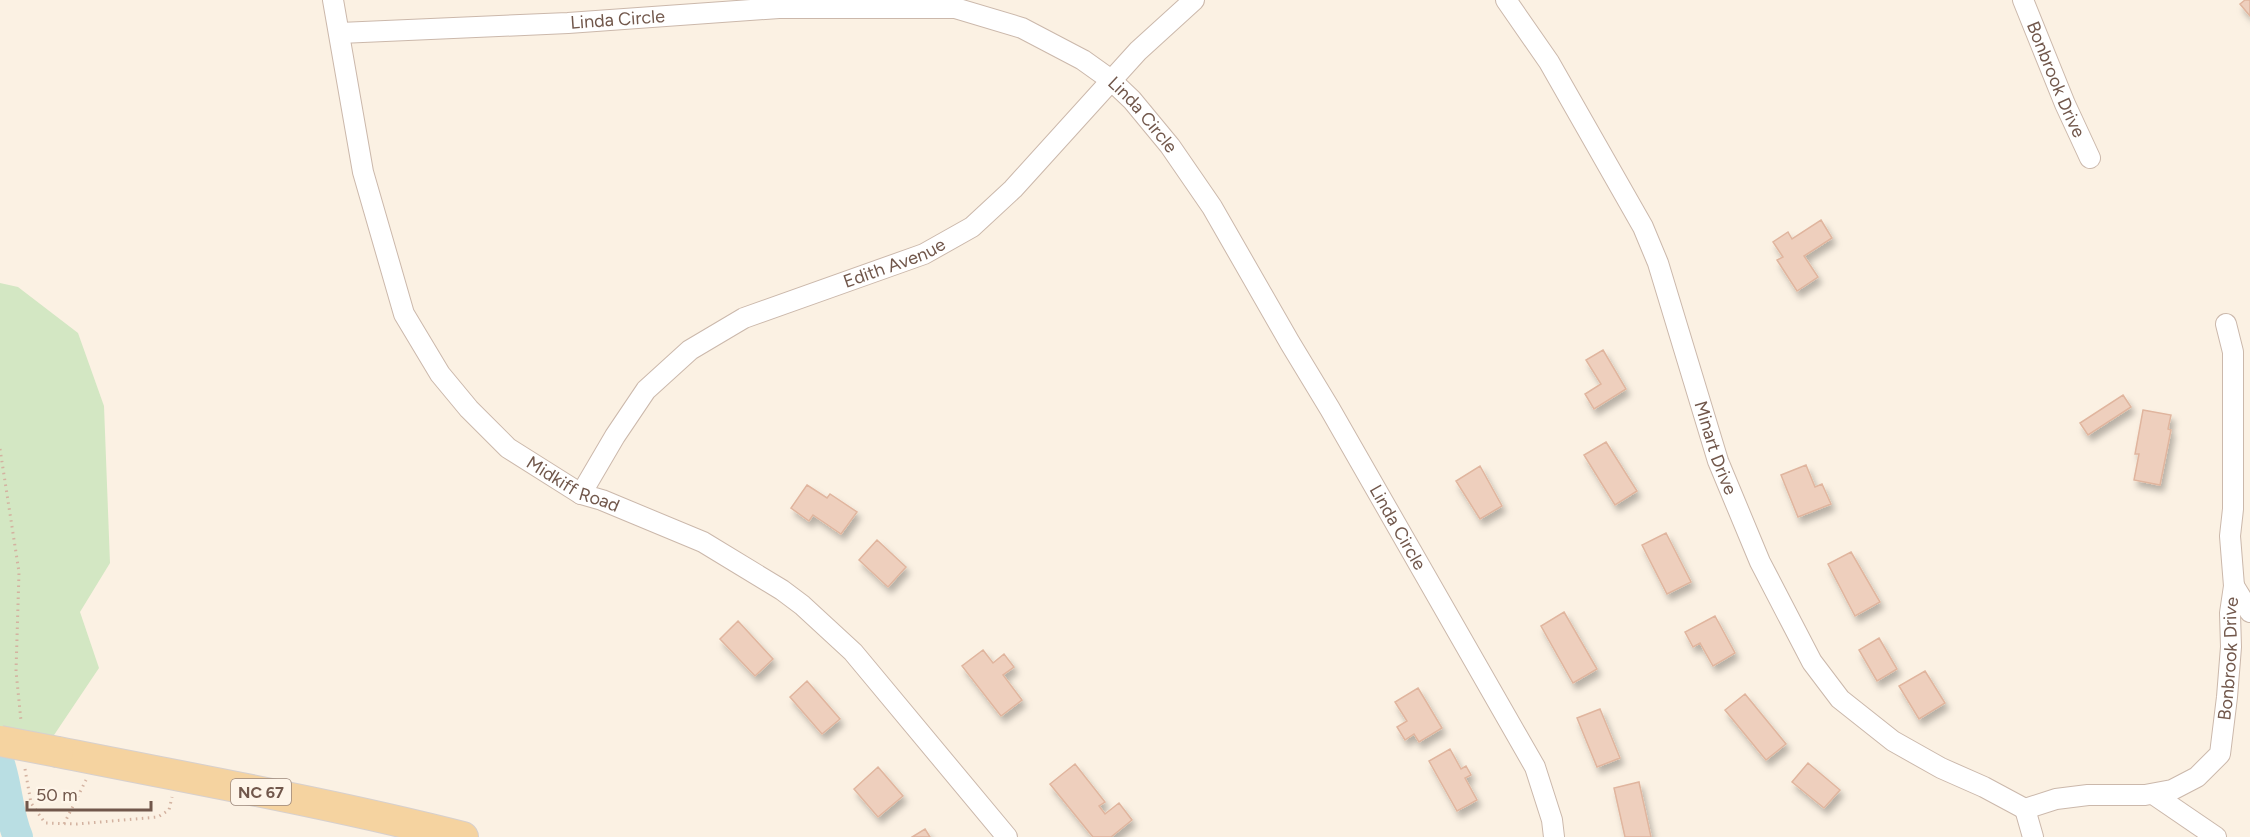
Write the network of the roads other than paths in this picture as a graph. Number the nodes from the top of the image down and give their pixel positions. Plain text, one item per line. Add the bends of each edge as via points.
1 (333, 0) edge
2 (1194, 0) edge
3 (1506, 0) edge
4 (2023, 0) edge
5 (340, 33) junction
6 (1111, 80) junction
7 (2090, 158) dead end
8 (2226, 324) dead end
9 (581, 494) junction
10 (2241, 507) edge
11 (2234, 586) junction
12 (2250, 612) edge
13 (10, 731) edge
14 (2153, 794) junction
15 (2025, 809) junction
16 (463, 837) edge
17 (1007, 837) edge
18 (1554, 837) edge
19 (2033, 837) edge
20 (2216, 837) edge

1 - 5 street, Midkiff Road
2 - 6 street, Edith Avenue
3 - 15 street, Minart Drive via 1549,62 1643,227 1658,263 1718,461 1760,562 1812,662 1840,699 1893,741
4 - 7 street, Bonbrook Drive
5 - 6 street, Linda Circle via 779,8 955,8 1022,28 1083,60
5 - 9 street, Midkiff Road via 363,172 404,314 440,374 469,409 508,448
6 - 9 street, Edith Avenue via 1013,189 972,227 924,254 744,318 690,350 646,390
6 - 18 street, Linda Circle via 1170,146 1212,207 1348,439 1534,767
8 - 10 street, Bonbrook Drive via 2233,352
9 - 17 street, Midkiff Road via 703,542 802,605 853,652
10 - 11 street, Bonbrook Drive via 2230,536
11 - 12 street
11 - 14 street, Bonbrook Drive via 2220,754 2198,777
13 - 16 main road, NC 67, bridge via 58,752
14 - 15 street, Bonbrook Drive via 2088,795 2056,799
14 - 20 street
15 - 19 street

